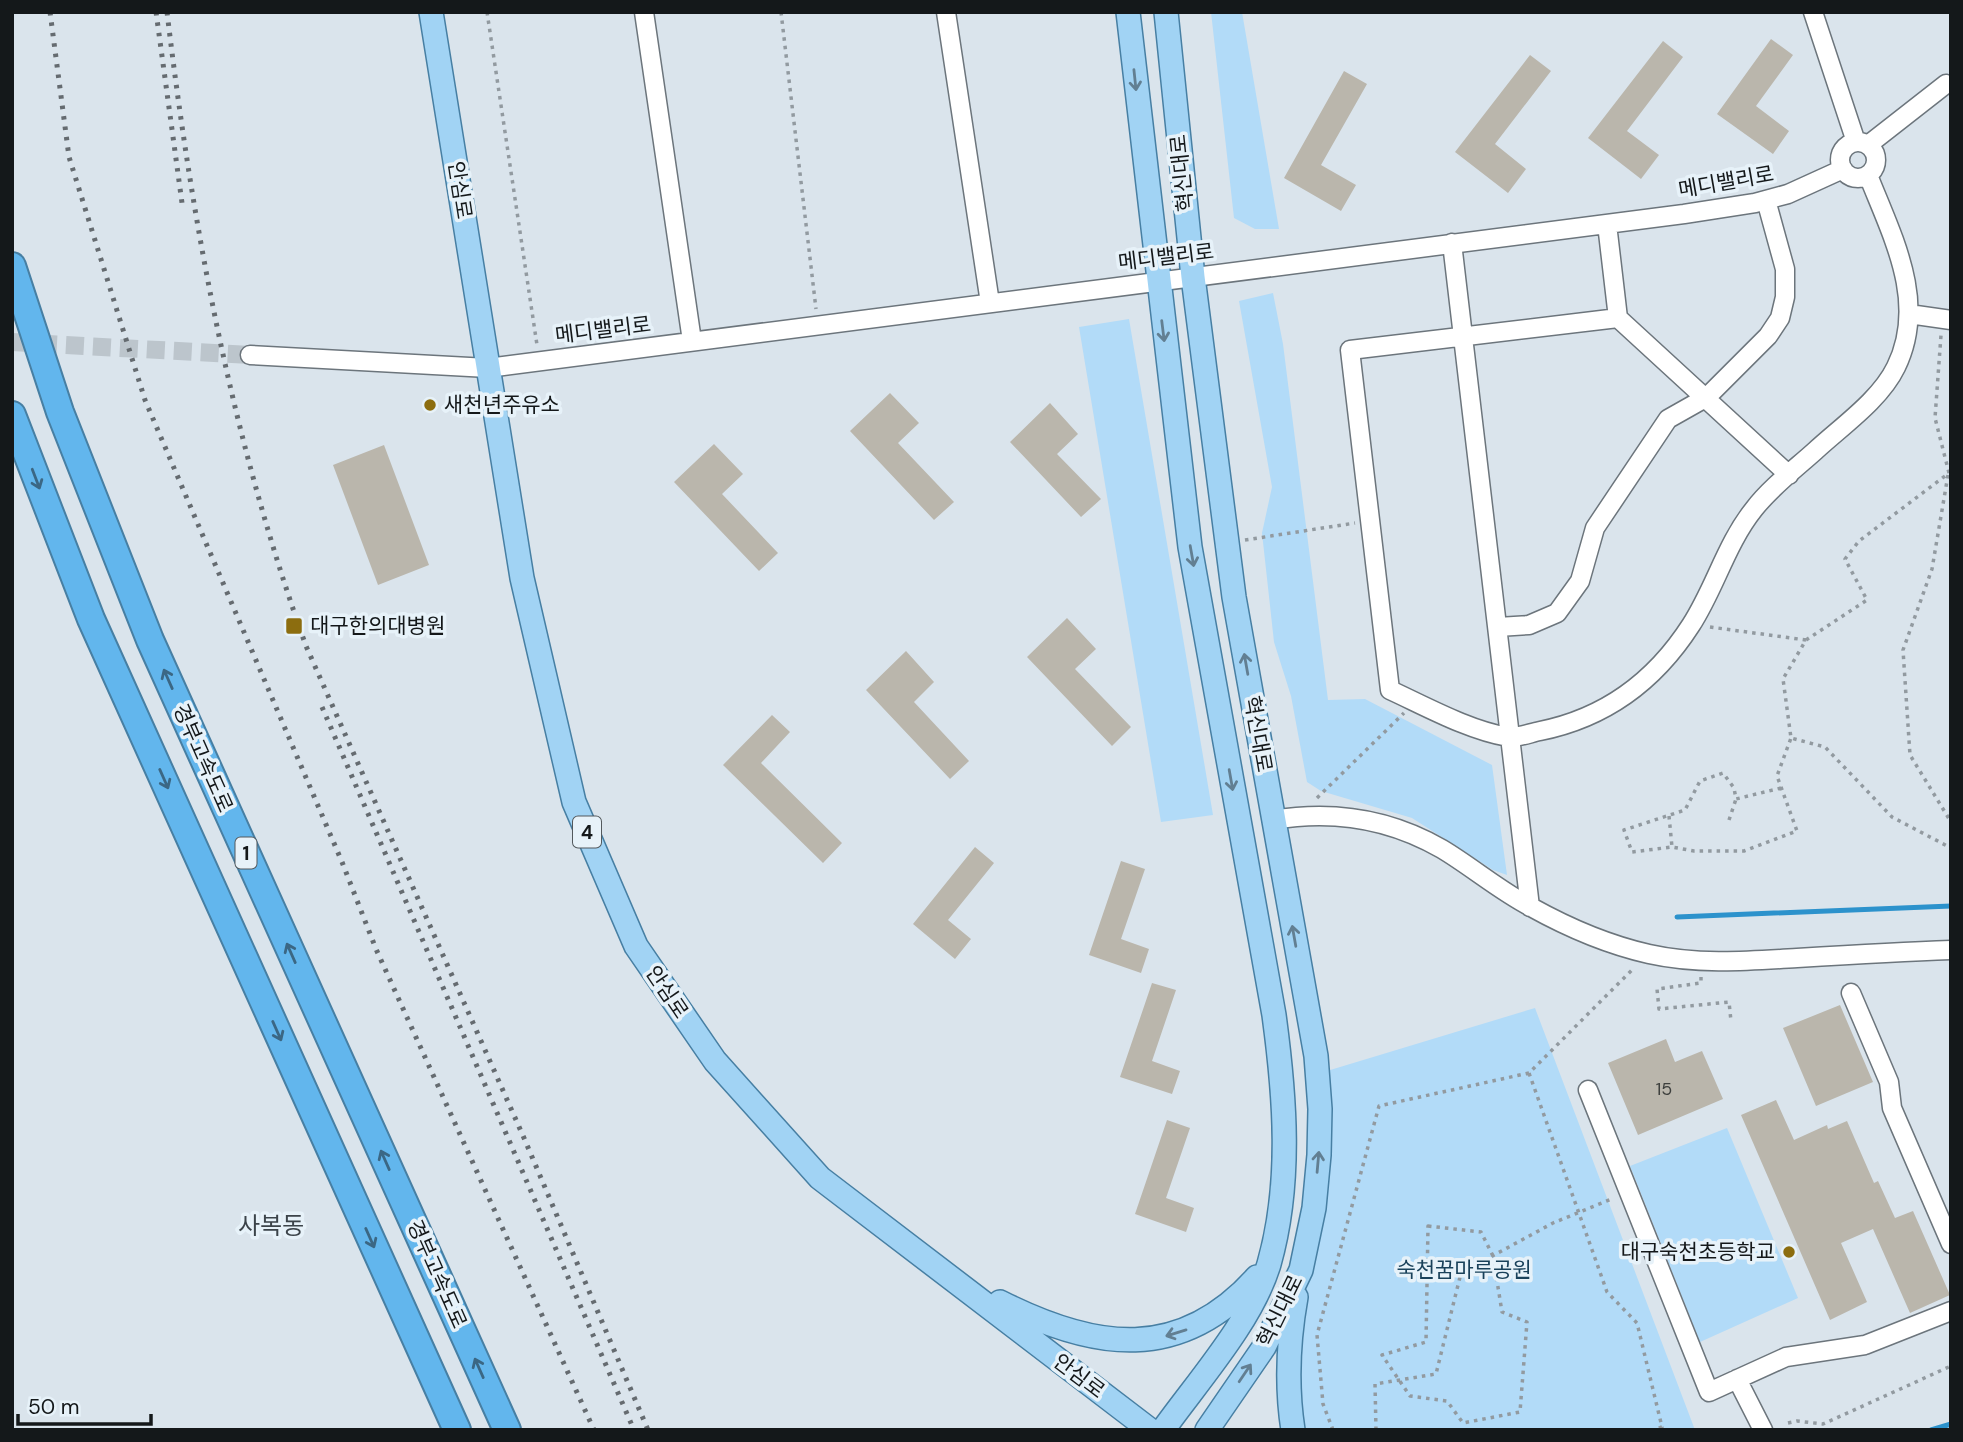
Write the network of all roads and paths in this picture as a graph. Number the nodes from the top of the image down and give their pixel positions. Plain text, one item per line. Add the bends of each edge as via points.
1 (431, 12) edge
2 (487, 12) edge
3 (644, 12) edge
4 (781, 12) edge
5 (946, 12) edge
6 (1128, 12) edge
7 (1166, 12) edge
8 (1813, 12) edge
9 (1945, 84) dead end
10 (1862, 144) junction
11 (1843, 169) junction
12 (1868, 175) junction
13 (1766, 200) junction
14 (1607, 223) junction
15 (1452, 243) junction
16 (12, 266) edge
17 (1193, 277) junction
18 (1157, 281) junction
19 (990, 303) junction
20 (1909, 314) junction
21 (1618, 318) junction
22 (1947, 320) edge
23 (818, 325) junction
24 (1464, 335) junction
25 (692, 341) junction
26 (250, 355) tunnel mouth
27 (539, 361) junction
28 (488, 368) junction
29 (1707, 397) junction
30 (12, 415) edge
31 (1949, 473) junction
32 (1789, 475) junction
33 (1371, 520) junction
34 (1227, 542) junction
35 (1692, 624) junction
36 (1497, 627) junction
37 (1806, 640) junction
38 (1415, 702) junction
39 (1510, 737) junction
40 (1790, 738) junction
41 (1781, 788) junction
42 (1737, 799) junction
43 (1299, 816) junction
44 (1669, 816) junction
45 (1273, 820) junction
46 (1729, 820) dead end
47 (1951, 822) edge
48 (1672, 847) junction
49 (1951, 848) edge
50 (1530, 907) junction
51 (1951, 950) edge
52 (1648, 954) junction
53 (1702, 961) junction
54 (1851, 993) dead end
55 (1731, 1021) dead end
56 (1529, 1073) junction
57 (1588, 1090) dead end
58 (1629, 1192) junction
59 (1951, 1244) edge
60 (1493, 1256) junction
61 (1269, 1264) junction
62 (1301, 1270) junction
63 (952, 1278) junction
64 (1951, 1311) edge
65 (1951, 1366) edge
66 (1737, 1379) junction
67 (1399, 1380) junction
68 (1788, 1423) dead end
69 (457, 1430) edge
70 (507, 1430) edge
71 (1150, 1430) edge
72 (1163, 1430) edge
73 (1207, 1430) edge
74 (1293, 1430) edge
75 (1333, 1430) edge
76 (1376, 1430) edge
77 (1654, 1430) edge
78 (1763, 1430) edge

1 - 28 main road, 안심로 / 4
2 - 27 path
3 - 25 street
4 - 23 path
5 - 19 street
6 -> 18 main road
7 - 17 main road, 혁신대로
8 - 10 street
9 - 10 street
10 - 11 street via 1842,153
10 - 12 street via 1876,160
11 - 12 street via 1852,176
11 - 13 street, 메디밸리로
12 - 20 street via 1900,257
13 - 14 street, 메디밸리로
13 - 29 street via 1785,270 1780,318
14 - 15 street, 메디밸리로
14 - 21 street
15 - 17 street, 메디밸리로
15 - 24 street
70 -> 16 highway, 경부고속도로 / 1 via 150,639 60,412
17 - 18 street, 메디밸리로
17 - 34 main road, 혁신대로
18 - 19 street, 메디밸리로
18 -> 61 main road via 1190,547 1283,1083 1282,1182
19 - 23 street, 메디밸리로
20 - 22 street
20 - 32 street via 1909,330 1896,368 1875,395
21 - 24 street
21 - 29 street
22 - 31 path via 1935,418
23 - 25 street, 메디밸리로
24 - 33 street via 1350,350
24 - 36 street
25 - 27 street, 메디밸리로
26 - 28 street
27 - 28 street, 메디밸리로
28 - 63 main road, 안심로 / 4 via 522,578 574,803 636,946 715,1061 820,1178
29 - 32 street
29 - 36 street via 1668,419 1595,528 1580,582 1558,614 1529,625
30 -> 69 highway, 1 via 91,619
31 - 37 path via 1859,541 1845,559 1867,600
31 - 47 path via 1932,569 1903,650 1910,755
32 - 35 street via 1755,506 1737,532
33 - 34 path
33 - 38 street via 1390,690
45 -> 34 main road, 혁신대로
35 - 37 path
35 - 39 street via 1655,673 1626,696 1587,717
36 - 39 street
37 - 40 path via 1783,679
38 - 39 street
38 - 43 path
39 - 50 street
40 - 41 path via 1777,776
40 - 49 path via 1825,747 1892,817
41 - 42 path
41 - 48 path via 1797,831 1744,851
42 - 44 path via 1723,773 1700,781 1685,810
42 - 46 path
43 - 45 street
43 - 50 street via 1364,818 1409,832
44 - 48 path
44 - 48 path via 1624,830 1632,852
62 -> 45 main road, 혁신대로 via 1314,1208 1320,1109 1315,1056
50 - 52 street via 1595,937
51 - 53 street
52 - 53 street
52 - 56 path
53 - 55 path via 1701,983 1657,989 1659,1009 1729,1002
54 - 59 street via 1889,1082 1892,1108
56 - 75 path via 1379,1106 1317,1335 1324,1404
56 - 77 path via 1607,1293 1637,1323 1662,1427
57 - 58 street
58 - 60 path via 1553,1223
58 - 66 street via 1709,1392
60 - 67 path via 1461,1273 1436,1374
60 - 67 path via 1481,1232 1428,1226 1426,1342 1382,1355
60 - 67 path via 1502,1312 1527,1322 1520,1412 1463,1423 1447,1401 1410,1396
61 -> 63 main road via 1212,1318 1178,1333 1135,1342 1063,1330
61 - 72 main road via 1246,1312
73 -> 62 main road, 혁신대로 via 1264,1347
62 - 74 main road via 1288,1342
63 - 71 main road, 안심로 / 4
64 - 66 street via 1865,1345 1786,1357
65 - 68 path via 1823,1424
66 - 78 street
67 - 76 path via 1374,1384

